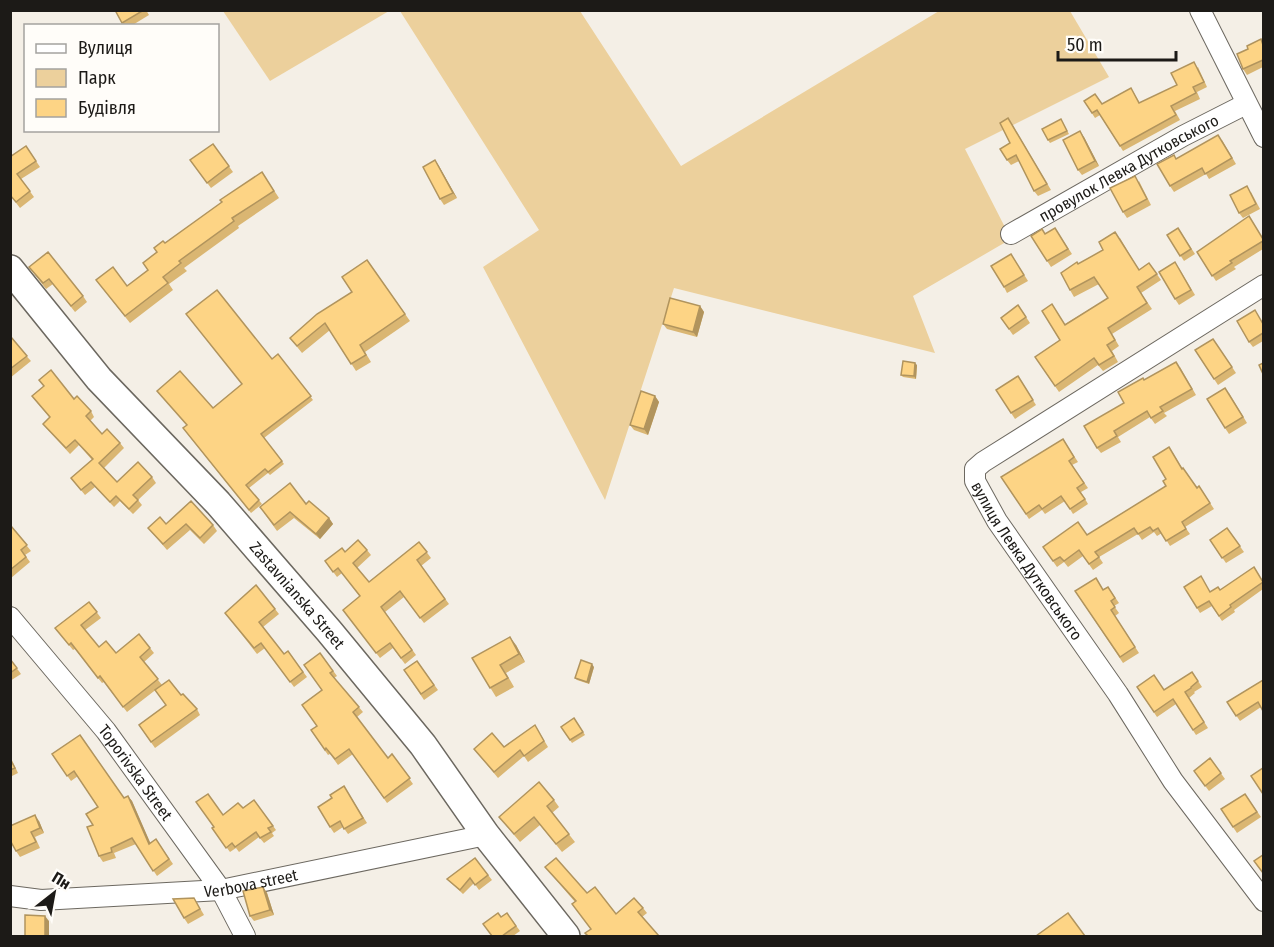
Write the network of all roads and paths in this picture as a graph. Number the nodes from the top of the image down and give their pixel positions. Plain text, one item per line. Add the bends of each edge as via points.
1 (1200, 10) edge
2 (1246, 104) junction
3 (1263, 137) edge
4 (1011, 234) dead end
5 (10, 269) edge
6 (1263, 285) edge
7 (10, 617) edge
8 (486, 835) junction
9 (222, 890) junction
10 (10, 896) edge
11 (1263, 901) edge
12 (245, 936) edge
13 (566, 936) edge

1 - 2 street
2 - 3 street
2 - 4 street, провулок Левка Дутковського
5 - 8 street, Zastavnianska Street via 99,379 218,503 336,640 423,745
6 - 11 street, вулиця Левка Дутковського via 975,469 975,481 997,521 1118,694 1173,781
7 - 9 street, Toporivska Street via 106,731
8 - 9 street, Verbova street
8 - 13 street, Zastavnianska Street
9 - 10 street, Verbova street via 41,900
9 - 12 street, Toporivska Street

